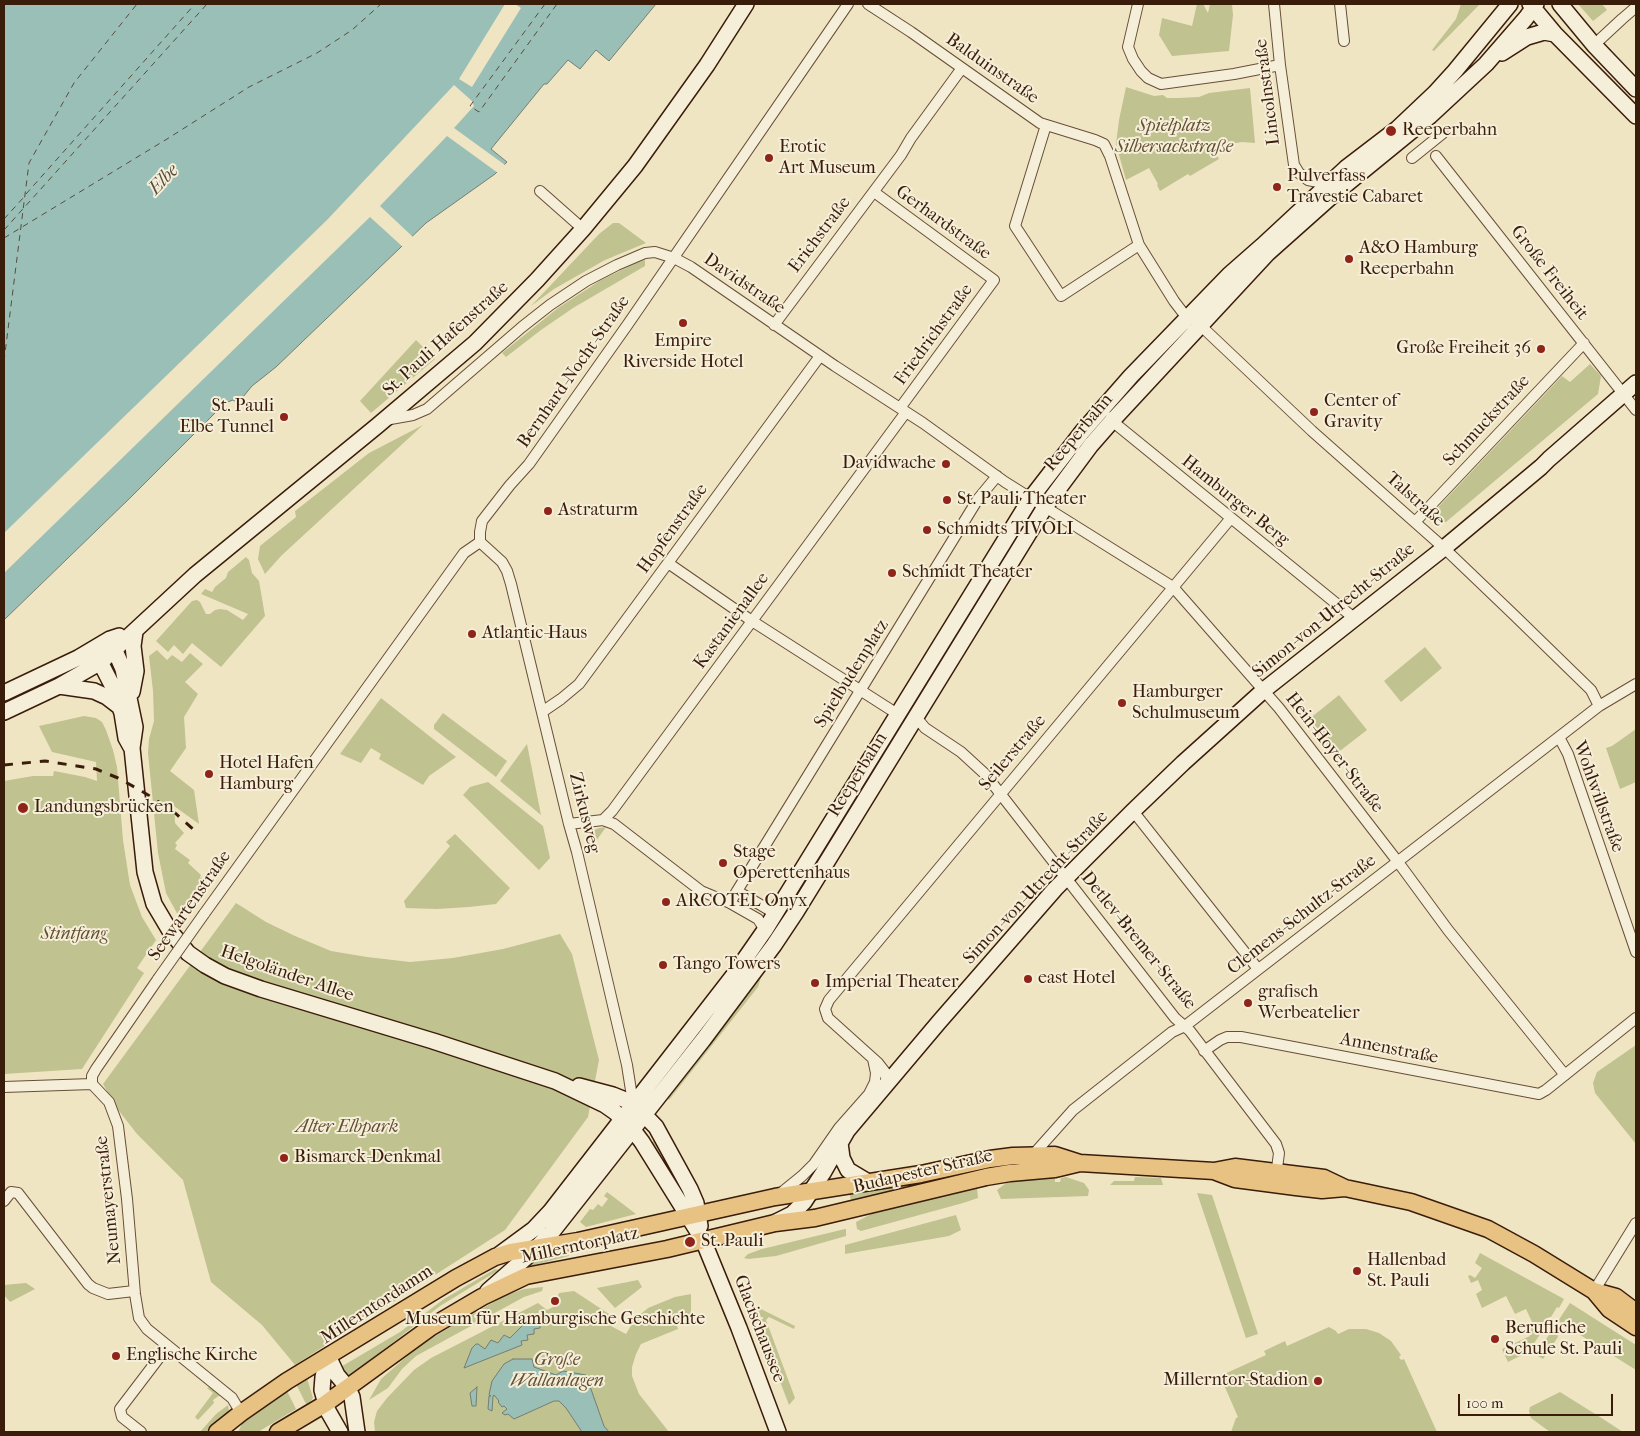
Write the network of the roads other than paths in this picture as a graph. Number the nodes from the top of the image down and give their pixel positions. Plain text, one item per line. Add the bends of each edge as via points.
1 (746, 4) edge
2 (848, 4) edge
3 (868, 4) edge
4 (1138, 4) edge
5 (1274, 4) edge
6 (1340, 4) edge
7 (1510, 4) edge
8 (1560, 4) edge
9 (1530, 5) edge
10 (1636, 7) edge
11 (1555, 34) junction
12 (1344, 41) dead end
13 (1594, 45) junction
14 (1477, 60) junction
15 (1280, 65) junction
16 (962, 68) junction
17 (1636, 89) edge
18 (1636, 116) edge
19 (1046, 125) junction
20 (1443, 132) dead end
21 (1104, 144) joint
22 (1436, 156) dead end
23 (1412, 158) dead end
24 (1328, 184) junction
25 (540, 191) dead end
26 (874, 192) junction
27 (583, 229) junction
28 (1139, 245) junction
29 (674, 258) junction
30 (994, 280) joint
31 (1194, 322) junction
32 (774, 325) junction
33 (1584, 343) junction
34 (820, 356) junction
35 (1636, 383) edge
36 (1624, 394) junction
37 (412, 396) junction
38 (438, 400) junction
39 (1109, 401) junction
40 (903, 410) junction
41 (1636, 410) edge
42 (385, 420) junction
43 (1112, 421) junction
44 (997, 476) junction
45 (1032, 498) junction
46 (1045, 507) junction
47 (1231, 518) junction
48 (1414, 522) junction
49 (480, 542) junction
50 (1444, 548) junction
51 (668, 563) junction
52 (1173, 587) junction
53 (1354, 618) junction
54 (752, 622) junction
55 (135, 632) junction
56 (113, 645) junction
57 (94, 649) junction
58 (101, 662) junction
59 (1636, 684) edge
60 (59, 686) junction
61 (861, 690) junction
62 (1264, 690) junction
63 (4, 693) edge
64 (125, 705) junction
65 (1599, 706) junction
66 (4, 712) edge
67 (542, 712) junction
68 (899, 714) junction
69 (916, 717) junction
70 (1559, 737) junction
71 (1001, 793) junction
72 (1132, 811) junction
73 (603, 820) junction
74 (569, 824) junction
75 (1398, 862) junction
76 (1066, 878) junction
77 (737, 891) junction
78 (730, 903) junction
79 (776, 914) junction
80 (766, 930) junction
81 (1636, 952) edge
82 (1258, 969) junction
83 (1636, 1018) edge
84 (1185, 1026) junction
85 (1204, 1051) junction
86 (872, 1058) junction
87 (1565, 1075) junction
88 (555, 1082) junction
89 (887, 1083) junction
90 (92, 1084) junction
91 (4, 1087) edge
92 (633, 1104) junction
93 (645, 1114) junction
94 (622, 1118) junction
95 (633, 1130) junction
96 (840, 1143) junction
97 (1032, 1156) junction
98 (1080, 1163) junction
99 (1276, 1178) junction
100 (868, 1182) junction
101 (812, 1190) junction
102 (775, 1197) junction
103 (4, 1201) edge
104 (693, 1216) junction
105 (775, 1223) junction
106 (1636, 1223) edge
107 (702, 1240) junction
108 (536, 1248) junction
109 (495, 1257) junction
110 (134, 1291) junction
111 (1594, 1291) junction
112 (482, 1297) junction
113 (1636, 1312) edge
114 (1636, 1327) edge
115 (168, 1346) junction
116 (328, 1356) junction
117 (348, 1388) junction
118 (326, 1404) junction
119 (241, 1413) junction
120 (141, 1432) edge
121 (217, 1432) edge
122 (233, 1432) edge
123 (278, 1432) edge
124 (340, 1432) edge
125 (357, 1432) edge
126 (778, 1432) edge

1 - 27 main road, St. Pauli Hafenstraße via 636,166
2 - 29 street, Bernhard-Nocht-Straße
3 - 16 street, Balduinstraße
4 - 15 street via 1128,47 1141,71 1161,84
5 - 15 street, Lincolnstraße
6 - 12 street
7 - 14 main road, Reeperbahn
8 - 13 main road
9 - 11 main road
9 - 14 main road, Reeperbahn via 1526,18
10 - 13 street
11 - 14 main road via 1544,32 1527,37
11 - 18 main road
13 - 17 main road
14 - 24 main road, Reeperbahn
14 - 31 main road, Reeperbahn via 1454,94 1332,196
15 - 24 street, Lincolnstraße via 1294,165 1308,180
16 - 19 street, Balduinstraße
16 - 26 street, Erichstraße
19 - 21 street, Balduinstraße
19 - 28 street via 1015,226 1061,296
20 - 23 street
21 - 28 street, Talstraße
22 - 33 street, Große Freiheit
24 - 31 main road, Reeperbahn via 1229,275
25 - 27 street
26 - 30 street, Gerhardstraße
26 - 32 street, Erichstraße
27 - 37 main road, St. Pauli Hafenstraße via 482,336
28 - 31 street, Talstraße via 1174,301
29 - 32 street, Davidstraße
29 - 38 street, Davidstraße via 655,252 645,253 586,281 522,327
29 - 49 street, Bernhard-Nocht-Straße via 529,464 482,521
30 - 40 street, Friedrichstraße
31 - 39 main road, Reeperbahn
31 - 43 main road, Reeperbahn via 1185,342
31 - 48 street, Talstraße
32 - 34 street, Davidstraße
33 - 36 street, Große Freiheit
33 - 48 street, Schmuckstraße
34 - 40 street, Davidstraße
34 - 51 street, Hopfenstraße
35 - 36 main road, Simon-von-Utrecht-Straße
36 - 41 street, Große Freiheit
36 - 50 main road, Simon-von-Utrecht-Straße
37 - 38 street via 428,401
37 - 42 main road, St. Pauli Hafenstraße
38 - 42 street, Davidstraße via 418,414
39 - 43 street
39 - 45 main road, Reeperbahn
40 - 44 street, Davidstraße
40 - 54 street, Kastanienallee
42 - 55 main road, St. Pauli Hafenstraße via 195,575
43 - 46 main road, Reeperbahn
43 - 47 street, Hamburger Berg
44 - 45 street, Davidstraße
44 - 61 street, Spielbudenplatz via 978,500
45 - 46 street, Hein-Hoyer-Straße
45 - 68 main road, Reeperbahn
46 - 52 street, Hein-Hoyer-Straße
46 - 69 main road, Reeperbahn
47 - 52 street, Seilerstraße
47 - 53 street, Hamburger Berg
48 - 50 street, Talstraße
49 - 67 street, Zirkusweg via 502,562 507,572
49 - 90 street, Seewartenstraße, bridge via 464,553 204,914 96,1069
50 - 53 main road, Simon-von-Utrecht-Straße
50 - 65 street, Talstraße via 1591,690
51 - 54 street
51 - 67 street, Hopfenstraße via 579,684
52 - 62 street, Hein-Hoyer-Straße
52 - 71 street, Seilerstraße
53 - 62 main road, Simon-von-Utrecht-Straße
54 - 61 street
54 - 73 street, Kastanienallee
55 - 56 main road
55 - 64 main road, Helgoländer Allee via 136,670
56 - 57 main road
56 - 58 main road
56 - 64 main road, Helgoländer Allee via 123,669
57 - 58 main road, Helgoländer Allee
57 - 63 main road
58 - 60 main road
58 - 64 main road, Helgoländer Allee
59 - 65 street, Clemens-Schultz-Straße
60 - 64 main road via 94,691
60 - 66 main road
61 - 68 street
61 - 77 street, Spielbudenplatz
62 - 72 main road, Simon-von-Utrecht-Straße
62 - 75 street, Hein-Hoyer-Straße
64 - 88 main road, Helgoländer Allee via 136,727 132,748 149,888 162,919 188,952 225,976
65 - 70 street, Clemens-Schultz-Straße
67 - 74 street, Zirkusweg
68 - 79 main road, Reeperbahn
69 - 71 street, Detlev-Bremer-Straße via 925,728 961,752
69 - 93 main road, Reeperbahn via 774,946
70 - 75 street, Clemens-Schultz-Straße
70 - 81 street, Wohlwillstraße via 1568,754
71 - 76 street, Detlev-Bremer-Straße
71 - 86 street, Seilerstraße via 829,1000 825,1012 828,1018
72 - 76 main road, Simon-von-Utrecht-Straße
72 - 82 street
73 - 74 street
73 - 78 street via 614,824 701,891
74 - 92 street, Zirkusweg
75 - 82 street, Clemens-Schultz-Straße
75 - 87 street, Hein-Hoyer-Straße via 1448,930
76 - 84 street, Detlev-Bremer-Straße via 1175,1018
76 - 89 main road, Simon-von-Utrecht-Straße
77 - 78 street, Spielbudenplatz
77 - 79 street
78 - 80 street via 758,919
79 - 80 main road, Reeperbahn
80 - 92 main road, Reeperbahn
82 - 84 street, Clemens-Schultz-Straße
83 - 87 street, Annenstraße
84 - 85 street, Detlev-Bremer-Straße
84 - 97 street, Clemens-Schultz-Straße via 1172,1032 1073,1110
85 - 87 street, Annenstraße via 1227,1037 1241,1036 1539,1094
85 - 99 street, Detlev-Bremer-Straße via 1276,1144 1279,1153
86 - 89 street via 885,1072
86 - 102 street via 876,1073 869,1094 839,1128 814,1164
88 - 92 main road, Helgoländer Allee via 597,1090
88 - 94 main road, Helgoländer Allee via 605,1105
89 - 96 main road, Simon-von-Utrecht-Straße
90 - 91 street
90 - 110 street, Neumayerstraße via 109,1102 118,1126
92 - 93 main road, Helgoländer Allee
92 - 94 main road, Millerntorplatz
93 - 95 main road, Millerntorplatz
93 - 104 main road via 656,1126 690,1189
94 - 95 main road, Helgoländer Allee
94 - 109 main road, Millerntorplatz via 540,1224
95 - 104 main road
95 - 108 main road, Millerntorplatz
96 - 100 main road via 848,1170
96 - 101 main road, Simon-von-Utrecht-Straße
97 - 98 main road, Budapester Straße via 1055,1155
97 - 100 main road, Budapester Straße via 990,1159
98 - 99 main road, Budapester Straße via 1214,1171 1236,1167
98 - 105 main road, Budapester Straße via 986,1177 815,1218
99 - 111 main road, Budapester Straße via 1322,1190 1345,1188 1411,1202 1482,1227
100 - 101 main road, Budapester Straße
101 - 102 main road, Budapester Straße
101 - 105 main road, Budapester Straße via 792,1214
102 - 104 main road, Budapester Straße
103 - 110 street via 11,1192 18,1193 88,1284 108,1294
104 - 107 main road
104 - 108 main road, Millerntorplatz via 578,1242
105 - 107 main road, Budapester Straße
106 - 111 street
107 - 112 main road, Millerntorplatz via 535,1274
107 - 126 main road, Glacischaussee via 740,1328
108 - 109 main road, Millerntorplatz
108 - 112 main road, Millerntorplatz
109 - 116 main road, Millerntordamm
110 - 115 street, Neumayerstraße via 140,1320
111 - 113 main road, Budapester Straße via 1616,1297
111 - 114 main road, Budapester Straße via 1608,1309
112 - 117 main road via 414,1338
115 - 119 street, Neumayerstraße via 232,1398
115 - 120 street via 120,1409 122,1417
116 - 117 main road
116 - 118 main road, Millerntordamm via 322,1384
116 - 119 main road
117 - 118 main road
117 - 125 main road
118 - 123 main road
118 - 124 main road, Millerntordamm
119 - 121 main road
119 - 122 main road

